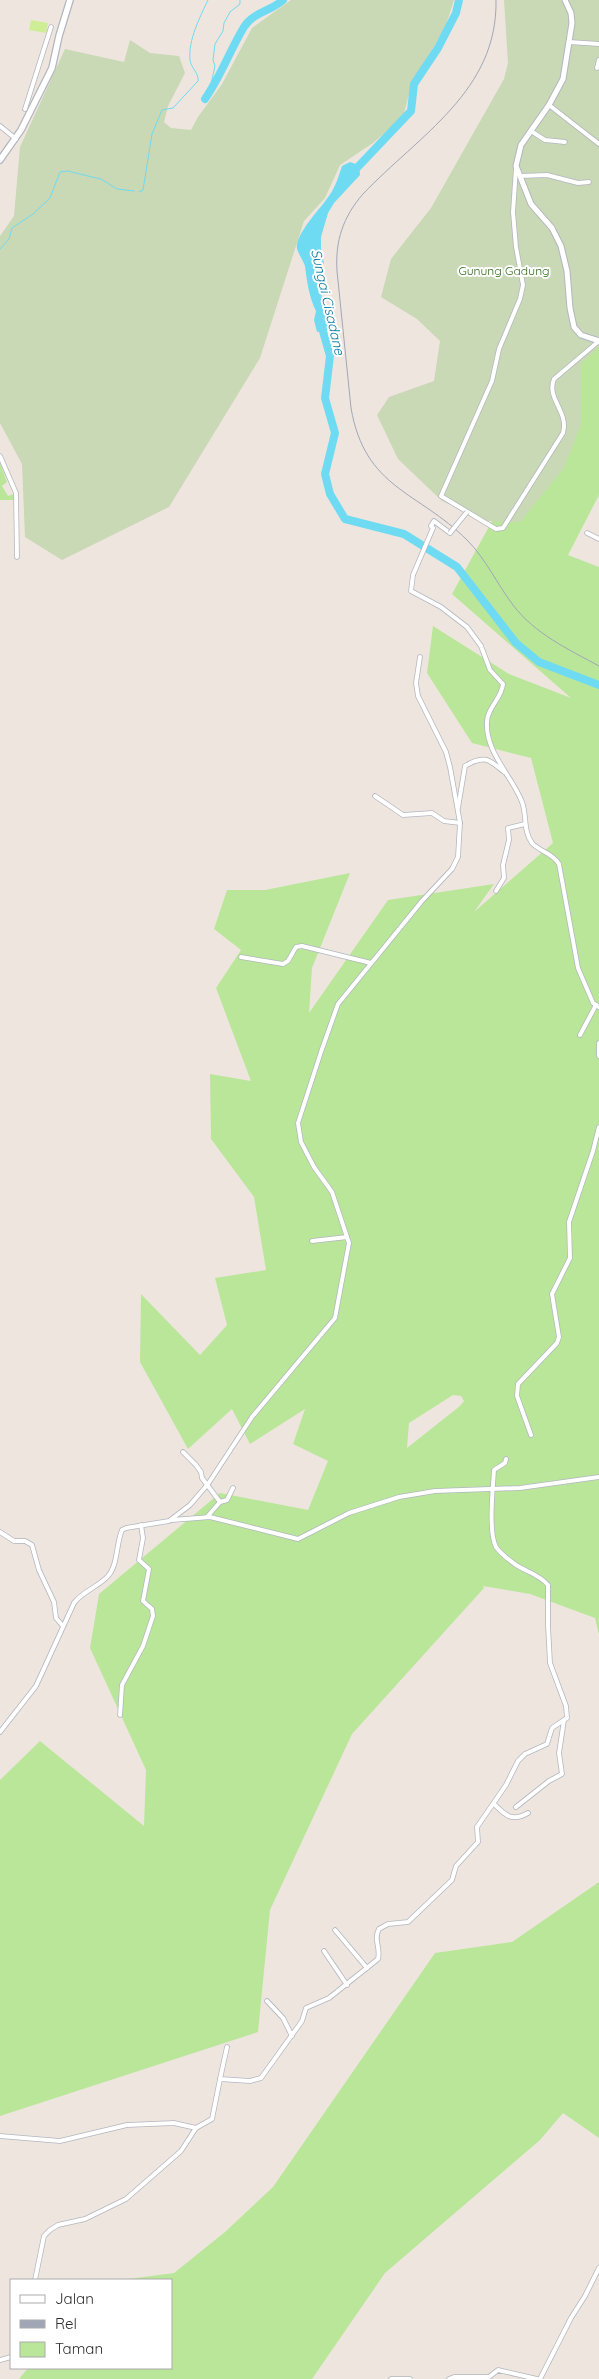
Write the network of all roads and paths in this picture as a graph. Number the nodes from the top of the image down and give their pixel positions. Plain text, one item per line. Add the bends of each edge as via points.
1 (70, 0) edge
2 (565, 0) edge
3 (52, 27) dead end
4 (569, 42) junction
5 (599, 44) edge
6 (599, 60) edge
7 (597, 68) dead end
8 (549, 105) junction
9 (25, 109) dead end
10 (0, 126) edge
11 (530, 131) junction
12 (16, 139) junction
13 (565, 142) dead end
14 (599, 144) edge
15 (0, 160) edge
16 (516, 166) junction
17 (520, 176) junction
18 (589, 182) dead end
19 (599, 341) edge
20 (0, 456) edge
21 (467, 512) junction
22 (587, 533) dead end
23 (599, 539) edge
24 (17, 557) dead end
25 (420, 657) dead end
26 (506, 774) junction
27 (375, 796) dead end
28 (458, 810) junction
29 (460, 823) junction
30 (525, 824) junction
31 (496, 891) dead end
32 (240, 957) dead end
33 (371, 963) junction
34 (598, 1006) edge
35 (580, 1035) dead end
36 (599, 1043) edge
37 (599, 1056) edge
38 (599, 1127) edge
39 (347, 1237) junction
40 (312, 1241) dead end
41 (531, 1434) dead end
42 (183, 1452) dead end
43 (506, 1459) dead end
44 (599, 1478) edge
45 (208, 1484) junction
46 (233, 1488) dead end
47 (493, 1489) junction
48 (220, 1502) junction
49 (207, 1516) junction
50 (169, 1520) junction
51 (141, 1525) junction
52 (0, 1532) edge
53 (62, 1625) junction
54 (120, 1715) dead end
55 (564, 1720) junction
56 (0, 1732) edge
57 (494, 1804) junction
58 (516, 1807) dead end
59 (528, 1813) dead end
60 (334, 1930) dead end
61 (324, 1951) dead end
62 (367, 1968) junction
63 (347, 1984) junction
64 (267, 2002) dead end
65 (292, 2036) junction
66 (227, 2047) dead end
67 (220, 2078) junction
68 (196, 2128) junction
69 (0, 2136) edge
70 (599, 2268) edge
71 (35, 2279) edge
72 (391, 2379) edge
73 (410, 2379) edge
74 (449, 2379) edge
75 (538, 2379) edge

1 - 12 main road via 52,68
2 - 4 street via 572,24
3 - 9 street
4 - 5 street
4 - 8 street via 563,79
6 - 7 street
8 - 11 street
8 - 14 street
10 - 12 street
11 - 13 street via 552,142
11 - 16 street via 518,152
12 - 15 main road
16 - 17 street
16 - 21 street via 514,221 523,285 520,299 498,349 492,381 441,496
17 - 18 street via 547,175 578,183
17 - 19 street via 531,204 552,228 561,246 574,327 581,335
19 - 21 street via 554,378 552,392 564,419 563,434 503,528 496,529
20 - 24 street via 16,493
21 - 26 street, bridge via 450,533 434,521 413,575 411,591 441,607 467,627 481,646 490,670 503,684 488,716 487,734
22 - 23 street
25 - 28 street via 416,683 418,696 447,757
26 - 28 street via 488,759 465,766
26 - 30 street via 522,803
27 - 29 street via 403,815 432,813 444,820
28 - 29 street
29 - 33 street via 456,864
30 - 31 street via 508,828 504,878
30 - 34 street via 533,844 559,864 578,968
32 - 33 street via 283,964 296,947 302,946
33 - 39 street via 338,1004 298,1123 301,1142 332,1192
34 - 35 street
36 - 37 street
38 - 41 street via 569,1222 570,1258 552,1294 559,1337 518,1384 517,1396
39 - 40 street
39 - 45 street via 348,1248 334,1320 252,1417
42 - 45 street via 196,1464
43 - 47 street via 494,1470
44 - 47 street
45 - 48 street
45 - 50 street via 190,1505
46 - 48 street via 227,1500
47 - 49 street via 434,1491 399,1497 349,1513 298,1539
47 - 55 street via 497,1547 512,1562 540,1577 548,1586 550,1660 568,1711
48 - 49 street
49 - 50 street
50 - 51 street
51 - 53 street via 122,1530 112,1570 80,1596
51 - 54 street via 143,1538 139,1560 150,1568 143,1601 152,1609 153,1616 143,1646 122,1685
52 - 53 street via 14,1542 25,1541 32,1545 54,1602 56,1618
53 - 56 street via 36,1686
55 - 57 street via 551,1730 547,1744 520,1758
55 - 58 street via 559,1753 562,1774
57 - 59 street via 512,1818
57 - 62 street via 477,1826 478,1842 456,1866 452,1880 408,1922 388,1924 379,1929 376,1939 378,1959
60 - 62 street
61 - 63 street
62 - 63 street
63 - 65 street via 329,1998 306,2008
64 - 65 street via 283,2018
65 - 67 street via 262,2078 250,2081
66 - 67 street
67 - 68 street via 214,2115
68 - 69 street via 174,2123 127,2125 60,2141
68 - 71 street via 181,2151 126,2199 90,2217 50,2230 44,2236
70 - 75 street
72 - 73 street
74 - 75 street via 489,2378 498,2370

